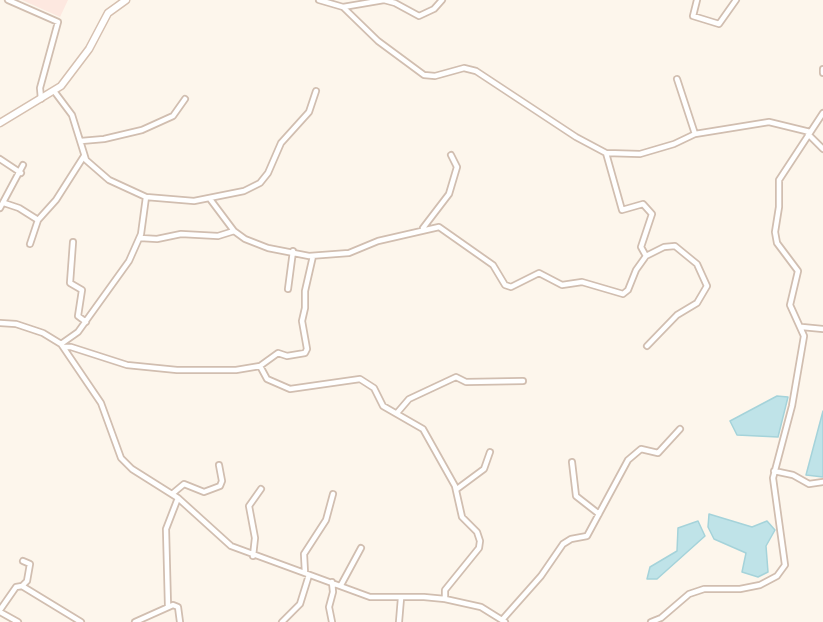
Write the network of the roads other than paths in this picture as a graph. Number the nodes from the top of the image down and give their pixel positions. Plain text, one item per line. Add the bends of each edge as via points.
1 (8, 0) edge
2 (126, 0) edge
3 (319, 0) edge
4 (442, 0) edge
5 (697, 0) edge
6 (736, 0) edge
7 (343, 7) junction
8 (677, 79) dead end
9 (54, 91) junction
10 (316, 91) dead end
11 (41, 99) junction
12 (185, 99) dead end
13 (823, 113) edge
14 (0, 123) edge
15 (809, 133) junction
16 (695, 135) junction
17 (81, 141) junction
18 (823, 149) edge
19 (606, 153) junction
20 (451, 155) dead end
21 (84, 156) junction
22 (0, 159) edge
23 (23, 165) dead end
24 (21, 173) junction
25 (146, 197) junction
26 (210, 199) junction
27 (4, 203) junction
28 (0, 208) edge
29 (38, 220) junction
30 (423, 228) junction
31 (234, 231) junction
32 (140, 238) junction
33 (73, 242) dead end
34 (30, 244) dead end
35 (293, 251) junction
36 (313, 256) junction
37 (646, 256) junction
38 (288, 288) dead end
39 (86, 322) junction
40 (0, 323) edge
41 (802, 327) junction
42 (823, 329) edge
43 (647, 345) dead end
44 (63, 346) junction
45 (260, 366) junction
46 (523, 381) dead end
47 (398, 413) junction
48 (680, 429) dead end
49 (490, 452) dead end
50 (572, 462) dead end
51 (219, 465) dead end
52 (774, 471) junction
53 (823, 482) edge
54 (261, 489) dead end
55 (457, 489) junction
56 (172, 494) junction
57 (333, 494) dead end
58 (178, 498) junction
59 (599, 514) junction
60 (361, 548) dead end
61 (253, 556) junction
62 (22, 561) dead end
63 (307, 574) junction
64 (332, 582) junction
65 (341, 585) junction
66 (22, 586) junction
67 (401, 598) junction
68 (445, 599) junction
69 (168, 606) junction
70 (0, 611) edge
71 (504, 621) edge
72 (18, 622) edge
73 (80, 622) edge
74 (135, 622) edge
75 (180, 622) edge
76 (282, 622) edge
77 (332, 622) edge
78 (399, 622) edge
79 (651, 622) edge

1 - 11 street via 58,22 40,88
2 - 9 street via 108,13 79,63
3 - 7 street
4 - 7 street via 419,16 384,0
5 - 6 street via 693,16 719,24
7 - 19 street via 374,38 424,75 464,68 476,70
8 - 16 street
9 - 11 street
9 - 17 street via 72,115
10 - 26 street via 312,107 281,143 265,179 249,189
11 - 14 street
12 - 17 street via 173,116 142,130
13 - 15 street
15 - 16 street via 773,122
15 - 18 street
15 - 41 street via 779,180 775,232 777,243 798,271 790,305
16 - 19 street via 640,154
17 - 21 street
19 - 37 street via 622,210 643,204 652,214 641,247
20 - 30 street via 457,167 449,194
21 - 25 street via 109,180
21 - 29 street
22 - 24 street
23 - 24 street
24 - 27 street
25 - 26 street
25 - 32 street
26 - 31 street
27 - 28 street
27 - 29 street
29 - 34 street
30 - 36 street via 349,253
30 - 37 street via 449,231 494,264 502,281 511,287 539,273 562,285 582,282 623,294
31 - 32 street via 218,236
31 - 35 street via 264,247
32 - 39 street via 129,261
33 - 39 street via 70,283 82,290 78,316
35 - 36 street
35 - 38 street
36 - 45 street via 302,321 307,352 276,354
37 - 43 street via 675,246 697,264 707,283 697,303 677,315
39 - 44 street
40 - 44 street via 43,333
41 - 42 street
41 - 52 street via 797,386
44 - 45 street via 127,365 177,370
44 - 56 street via 101,403 121,458
45 - 47 street via 267,379 290,389 360,379 374,388 381,404
46 - 47 street via 466,382 456,377 408,399
47 - 55 street via 423,429
48 - 59 street via 658,453 643,448 633,455
49 - 55 street via 484,469
50 - 59 street via 576,496
51 - 56 street via 220,486 204,492 184,484
52 - 53 street via 809,484
52 - 79 street via 786,559 782,571 750,587 689,594
54 - 61 street via 249,506 255,538
55 - 68 street via 462,516 477,532 480,545 445,590
56 - 58 street
57 - 63 street via 326,520 304,554
58 - 61 street via 226,543
58 - 69 street via 166,529
59 - 71 street via 587,536 563,544
60 - 65 street
61 - 63 street
62 - 66 street via 29,563 30,569
63 - 64 street
63 - 76 street via 300,604
64 - 65 street
64 - 77 street
65 - 67 street via 370,597
66 - 70 street via 16,587
66 - 73 street
67 - 68 street
67 - 78 street
68 - 71 street via 481,607
69 - 74 street
69 - 75 street via 178,607
70 - 72 street

